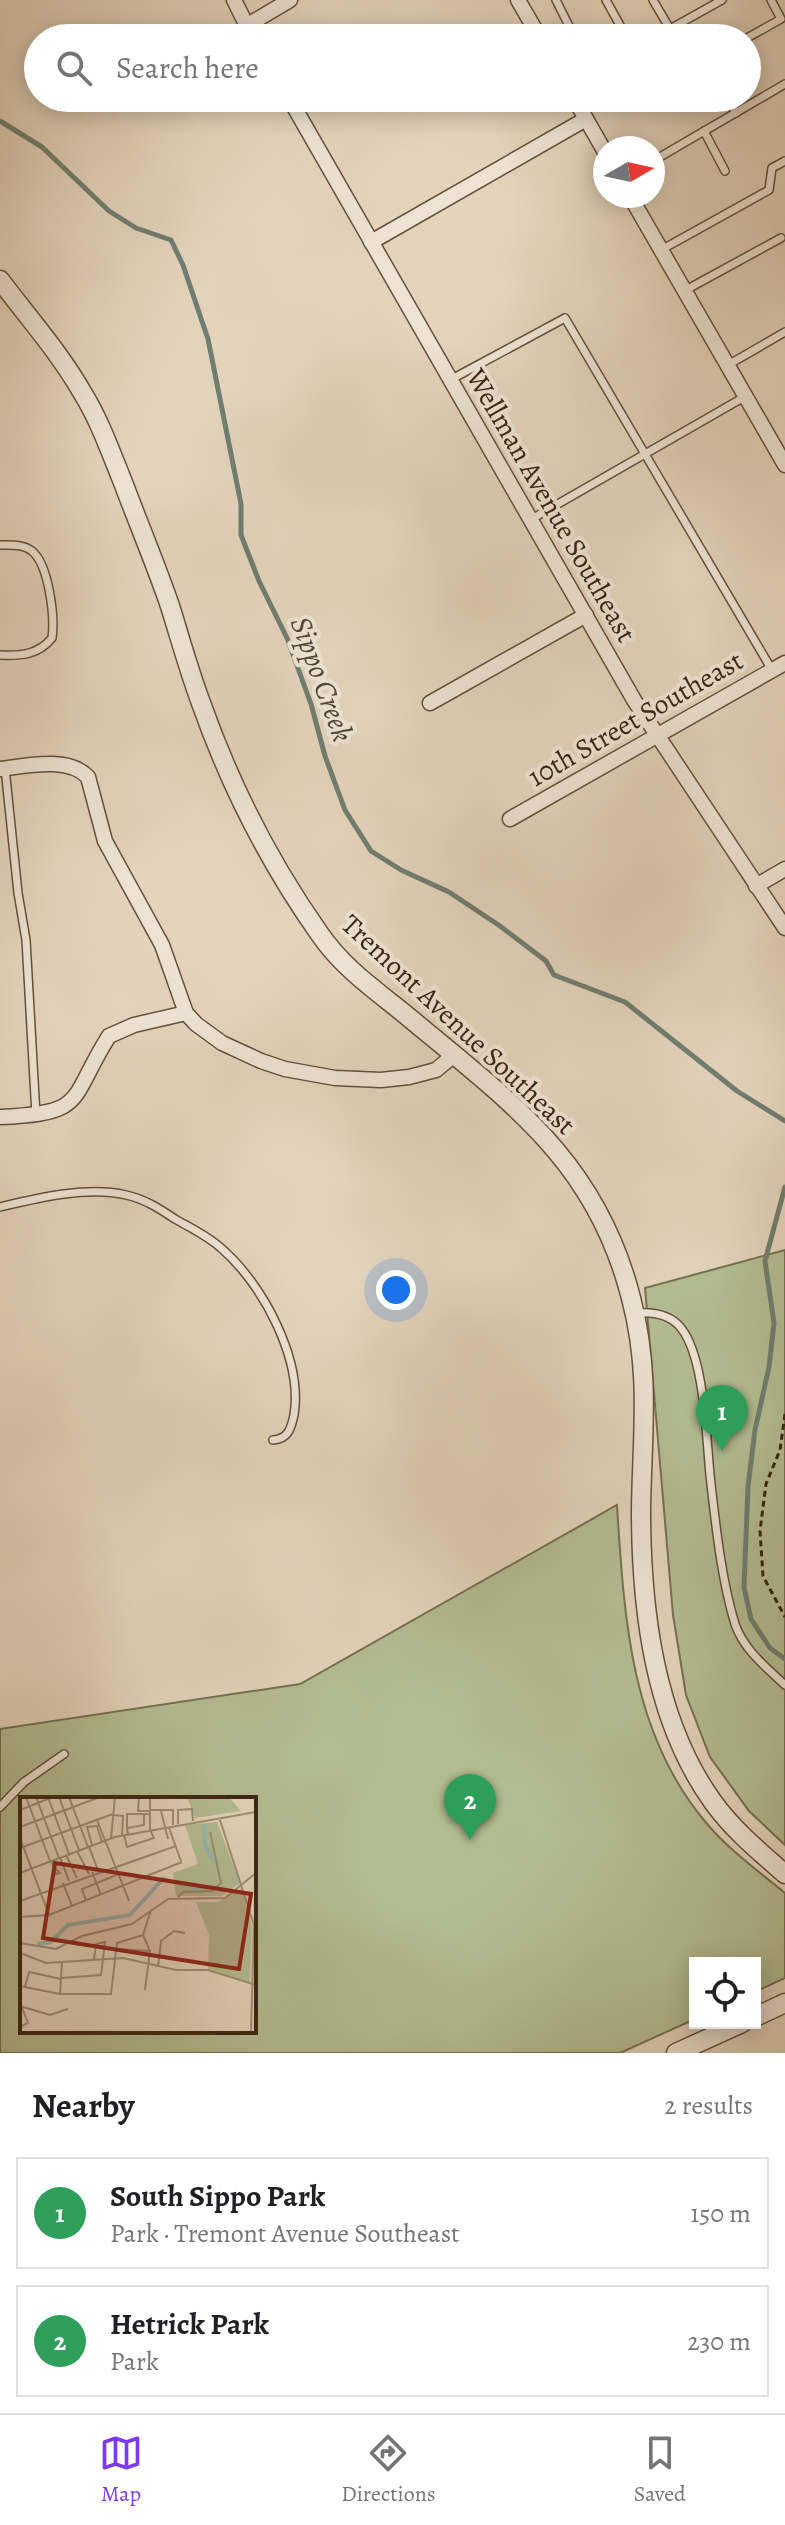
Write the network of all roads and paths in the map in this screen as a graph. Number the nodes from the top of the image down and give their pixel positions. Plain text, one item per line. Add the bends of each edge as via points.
1 (234, 0) edge
2 (290, 0) edge
3 (518, 0) edge
4 (556, 0) edge
5 (606, 0) edge
6 (653, 0) edge
7 (722, 0) edge
8 (771, 0) edge
9 (246, 24) edge
10 (260, 24) edge
11 (532, 24) edge
12 (568, 24) edge
13 (619, 24) edge
14 (667, 24) edge
15 (679, 24) edge
16 (761, 30) edge
17 (785, 84) edge
18 (761, 98) edge
19 (297, 112) edge
20 (582, 112) edge
21 (736, 113) edge
22 (586, 119) junction
23 (704, 131) junction
24 (596, 136) edge
25 (665, 154) edge
26 (785, 161) edge
27 (725, 171) dead end
28 (637, 208) edge
29 (781, 238) dead end
30 (371, 242) junction
31 (661, 250) junction
32 (0, 280) edge
33 (684, 291) junction
34 (785, 332) edge
35 (728, 365) junction
36 (450, 380) junction
37 (746, 396) junction
38 (781, 448) edge
39 (645, 454) junction
40 (785, 465) edge
41 (530, 520) junction
42 (0, 545) edge
43 (586, 615) junction
44 (0, 655) edge
45 (778, 666) edge
46 (430, 703) dead end
47 (657, 737) junction
48 (3, 768) edge
49 (510, 819) dead end
50 (785, 869) edge
51 (756, 886) junction
52 (785, 928) edge
53 (186, 1013) junction
54 (454, 1055) junction
55 (36, 1115) junction
56 (0, 1117) edge
57 (0, 1207) edge
58 (634, 1313) junction
59 (785, 1414) edge
60 (273, 1440) dead end
61 (785, 1617) edge
62 (785, 1685) edge
63 (64, 1754) dead end
64 (0, 1807) edge
65 (785, 1874) edge
66 (785, 2003) edge
67 (761, 2014) edge
68 (729, 2029) edge
69 (676, 2053) edge

1 - 9 street
2 - 10 street
3 - 11 street
4 - 12 lane
5 - 13 lane
6 - 14 lane
7 - 15 lane
8 - 16 lane via 781,19
17 - 18 lane
19 - 30 street, Wellman Avenue Southeast
20 - 22 street
21 - 23 lane
22 - 24 street
22 - 30 street
23 - 25 lane
23 - 27 lane
26 - 31 lane via 772,168 769,190
28 - 31 street
29 - 33 lane
30 - 36 street, Wellman Avenue Southeast
31 - 33 street
32 - 54 street, Tremont Avenue Southeast via 70,373 98,422 152,556 201,703 273,862 347,967
33 - 35 street
34 - 35 lane
35 - 37 street
36 - 39 lane via 565,318
36 - 41 street, Wellman Avenue Southeast
37 - 38 street
37 - 39 lane
38 - 40 street
39 - 41 lane
39 - 45 lane
41 - 43 street, Wellman Avenue Southeast
42 - 44 lane via 33,552 46,582 54,625 52,638 37,651
43 - 46 street
43 - 47 street, Wellman Avenue Southeast
45 - 47 street, 10th Street Southeast
47 - 49 street, 10th Street Southeast
47 - 51 street, Wellman Avenue Southeast
48 - 53 street via 56,765 82,771 93,789 105,841 162,945
48 - 55 lane via 26,940
50 - 51 street
51 - 52 street, Wellman Avenue Southeast
53 - 54 street via 242,1053 308,1074 409,1077 436,1070
53 - 55 street via 114,1032 72,1102
54 - 58 street, Tremont Avenue Southeast via 534,1125 588,1191 616,1249
55 - 56 street
57 - 60 lane via 85,1194 125,1194 157,1207 220,1247 260,1296 288,1351 295,1410 288,1434
58 - 62 lane via 669,1318 682,1329 693,1351 735,1624 746,1648
58 - 65 street, Tremont Avenue Southeast via 645,1379 645,1578 664,1698 671,1724 704,1789 733,1826
59 - 61 path via 760,1531 763,1576
63 - 64 lane
66 - 67 street
68 - 69 street

